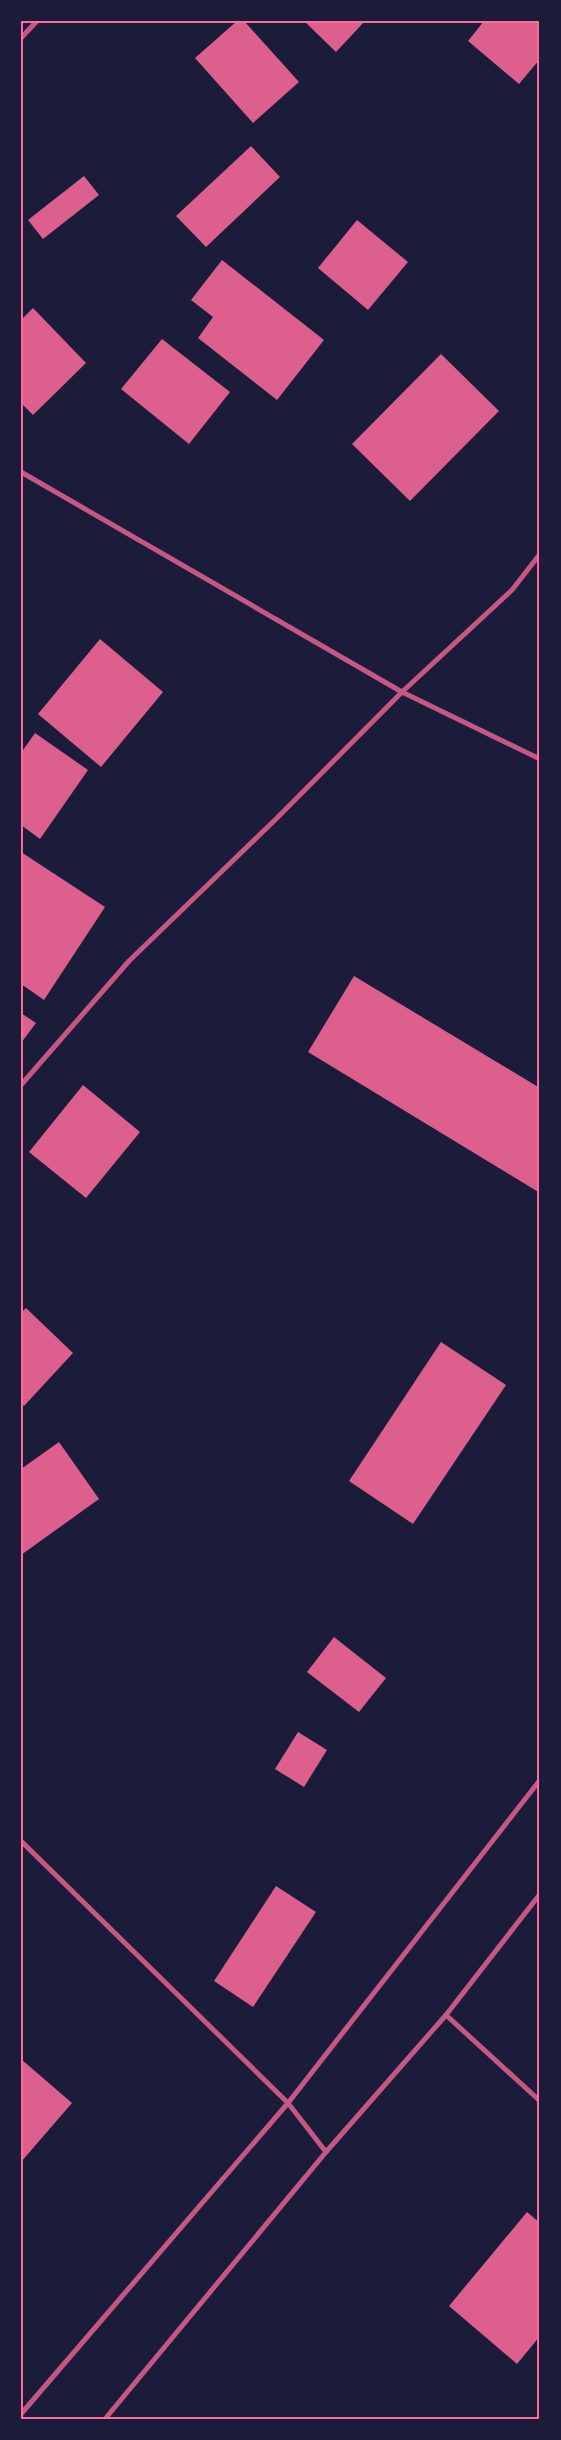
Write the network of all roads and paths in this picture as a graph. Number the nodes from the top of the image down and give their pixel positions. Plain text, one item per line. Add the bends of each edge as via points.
1 (37, 21) edge
2 (21, 38) edge
3 (21, 472) edge
4 (540, 554) edge
5 (402, 692) junction
6 (540, 760) edge
7 (21, 1085) edge
8 (540, 1780) edge
9 (21, 1841) edge
10 (540, 1894) edge
11 (446, 2015) junction
12 (540, 2101) edge
13 (288, 2103) junction
14 (326, 2152) junction
15 (21, 2414) edge
16 (105, 2419) edge

1 - 2 street
3 - 5 street
4 - 5 street via 512,590
5 - 6 street
5 - 7 street via 129,962
8 - 13 street
9 - 13 street
10 - 11 street
11 - 12 street
11 - 14 street
13 - 14 street
13 - 15 street
14 - 16 street

